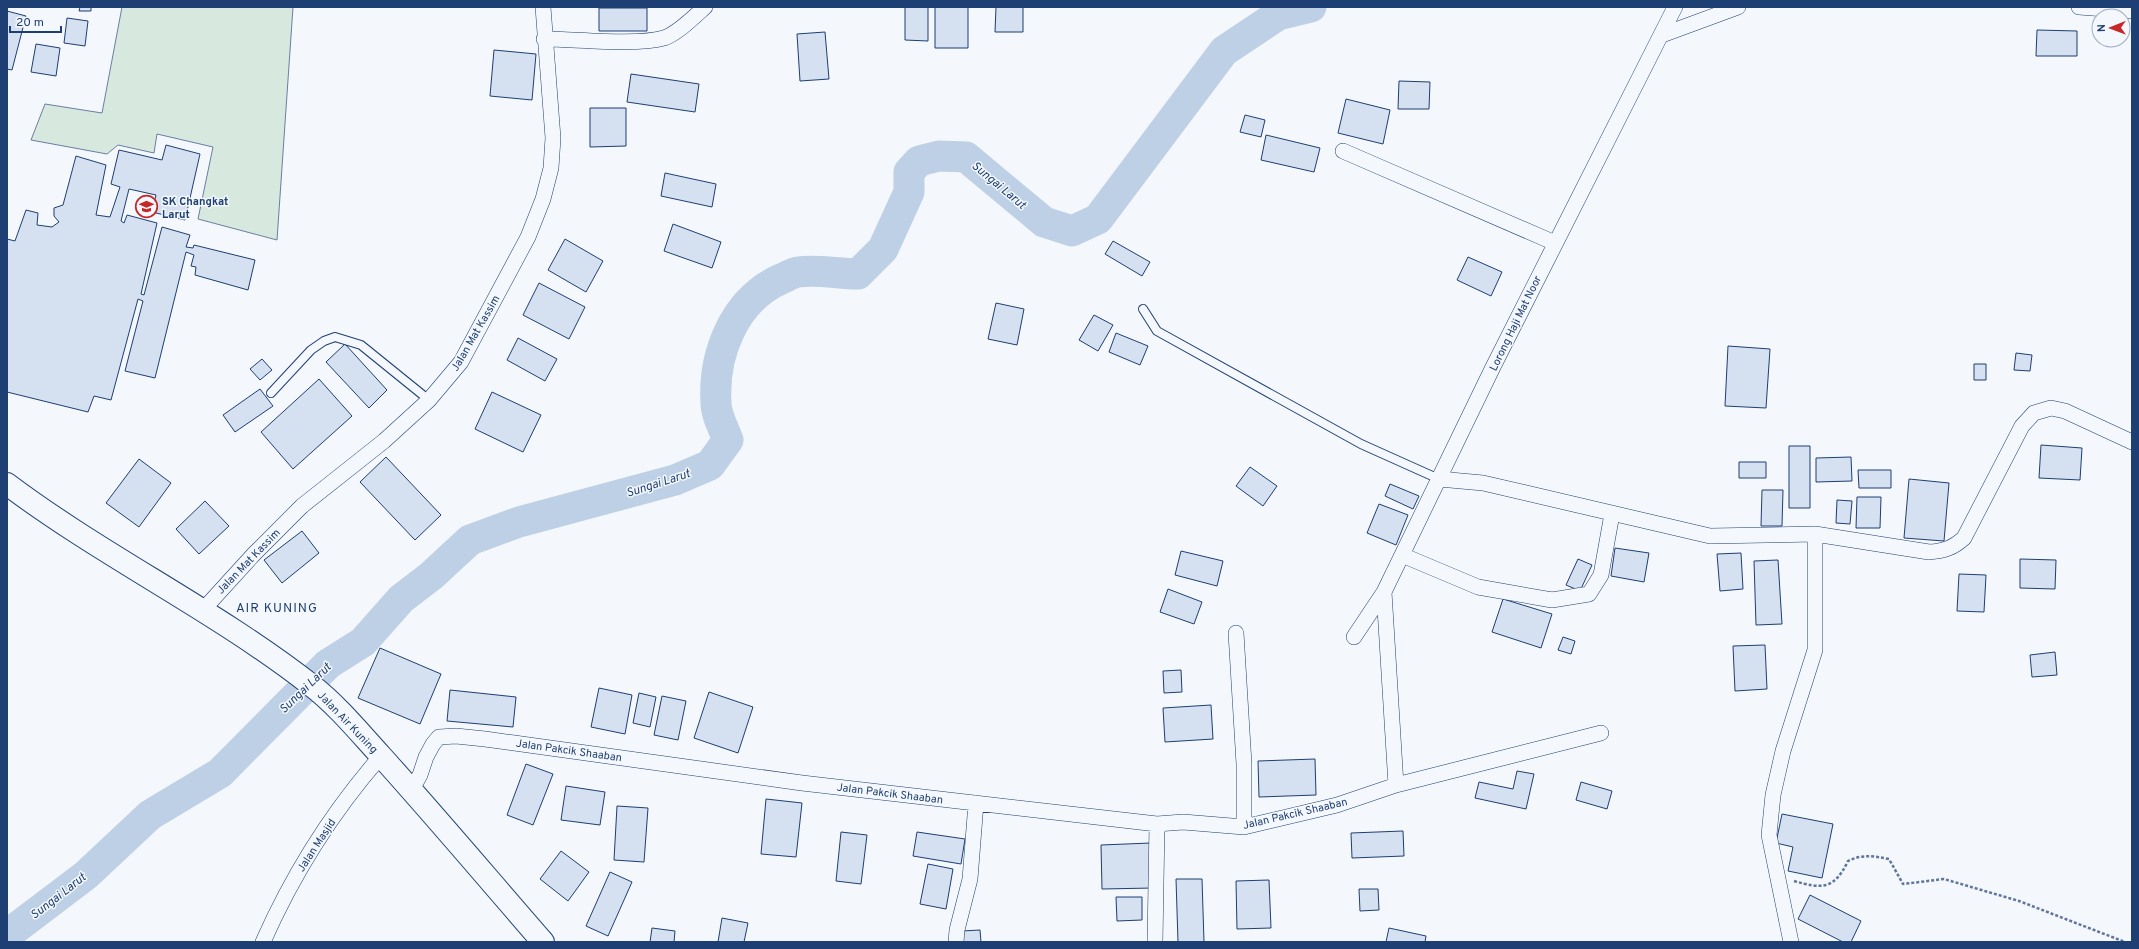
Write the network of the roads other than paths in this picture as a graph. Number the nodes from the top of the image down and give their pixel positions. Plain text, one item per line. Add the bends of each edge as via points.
1 (543, 7) edge
2 (706, 7) edge
3 (1675, 7) edge
4 (1738, 7) edge
5 (2079, 7) edge
6 (2132, 11) edge
7 (1662, 35) junction
8 (544, 39) junction
9 (1343, 151) dead end
10 (1555, 243) junction
11 (1143, 309) dead end
12 (271, 393) dead end
13 (429, 400) junction
14 (2132, 442) edge
15 (1439, 479) junction
16 (7, 484) edge
17 (7, 498) edge
18 (1612, 514) junction
19 (48, 515) junction
20 (1815, 534) junction
21 (1402, 555) junction
22 (1384, 592) junction
23 (202, 611) junction
24 (1236, 633) dead end
25 (1354, 637) dead end
26 (1601, 733) dead end
27 (381, 756) junction
28 (1396, 785) junction
29 (412, 789) junction
30 (976, 804) junction
31 (1157, 824) junction
32 (1244, 827) junction
33 (263, 942) edge
34 (543, 942) edge
35 (956, 942) edge
36 (1155, 942) edge
37 (1791, 942) edge

1 - 8 street, Jalan Mat Kassim
2 - 8 street via 664,38 636,41
3 - 7 street, Lorong Haji Mat Noor
4 - 7 street
5 - 6 street
7 - 10 street, Lorong Haji Mat Noor
8 - 13 street, Jalan Mat Kassim via 553,138 543,199 528,237 461,362
9 - 10 street
10 - 15 street, Lorong Haji Mat Noor
11 - 15 lane via 1157,331 1361,444
12 - 13 lane via 311,350 335,337 361,344
13 - 23 street, Jalan Mat Kassim via 384,441 302,506
14 - 20 street via 2065,411 2051,408 2034,413 2022,426 1964,538 1954,546 1942,551 1929,552
15 - 18 street via 1483,483
15 - 21 street, Lorong Haji Mat Noor
16 - 19 main road, Jalan Air Kuning
17 - 19 main road, Jalan Air Kuning
18 - 20 street via 1710,536
18 - 21 street via 1601,574 1589,594 1552,600 1478,587
19 - 23 main road, Jalan Air Kuning
20 - 37 street via 1816,650 1783,751 1773,795 1769,835
21 - 22 street, Lorong Haji Mat Noor
22 - 25 street, Lorong Haji Mat Noor
22 - 28 street
23 - 27 main road, Jalan Air Kuning via 312,686
24 - 32 street via 1244,764
26 - 28 street, Jalan Pakcik Shaaban
27 - 29 main road, Jalan Air Kuning
27 - 33 street, Jalan Masjid via 360,780 307,855
28 - 32 street, Jalan Pakcik Shaaban via 1337,805
29 - 30 street, Jalan Pakcik Shaaban via 433,744 439,738 456,736
29 - 34 main road, Jalan Air Kuning
30 - 31 street, Jalan Pakcik Shaaban
30 - 35 street via 970,879
31 - 32 street, Jalan Pakcik Shaaban via 1183,822
31 - 36 street

